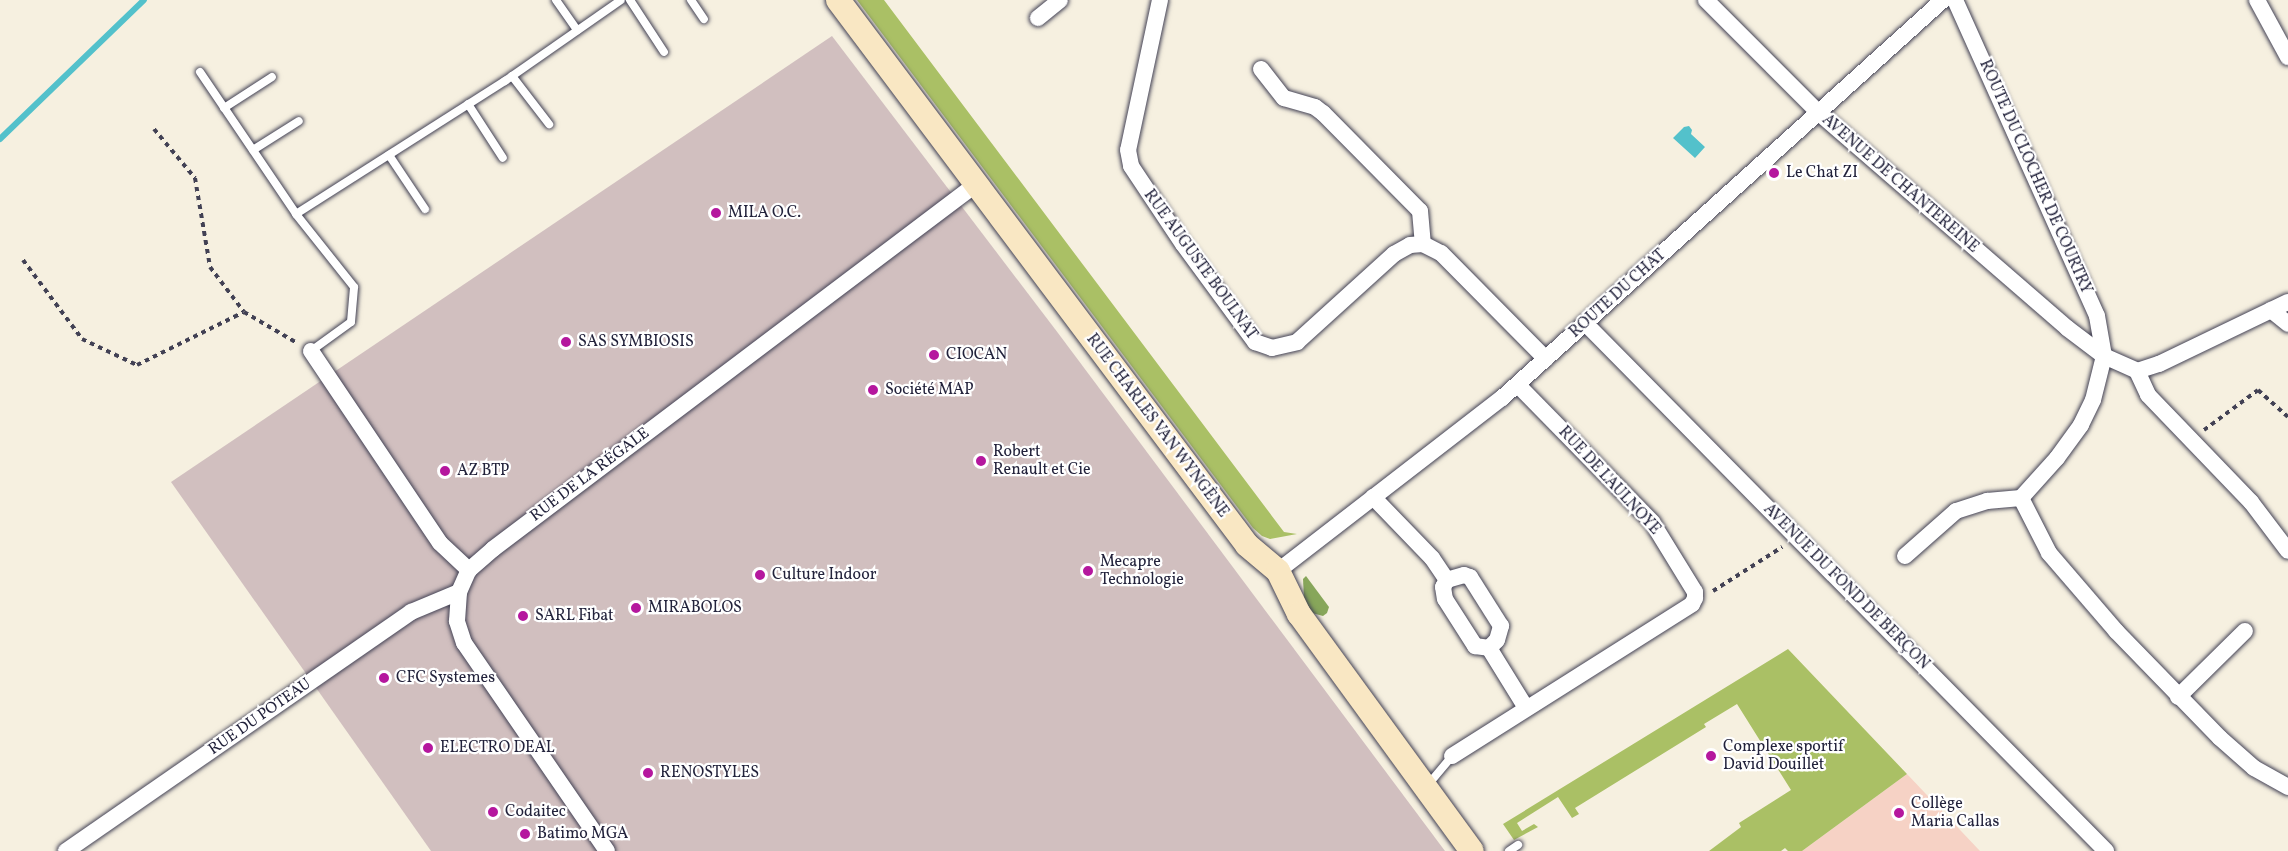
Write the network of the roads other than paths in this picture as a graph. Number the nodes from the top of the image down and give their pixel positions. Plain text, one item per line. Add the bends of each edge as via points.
1 (556, 0) edge
2 (621, 0) edge
3 (630, 0) edge
4 (691, 0) edge
5 (838, 0) edge
6 (1060, 0) edge
7 (1160, 0) edge
8 (1706, 0) edge
9 (1943, 0) edge
10 (1955, 0) edge
11 (2257, 0) edge
12 (1038, 18) dead end
13 (704, 19) dead end
14 (577, 30) junction
15 (664, 52) dead end
16 (2288, 57) edge
17 (1261, 69) dead end
18 (200, 72) dead end
19 (512, 76) junction
20 (272, 77) dead end
21 (468, 104) junction
22 (224, 108) junction
23 (1819, 113) junction
24 (299, 121) dead end
25 (549, 124) dead end
26 (253, 150) junction
27 (389, 155) junction
28 (503, 158) dead end
29 (975, 185) junction
30 (425, 210) dead end
31 (297, 214) junction
32 (1423, 244) junction
33 (2288, 302) edge
34 (2271, 310) junction
35 (1585, 323) junction
36 (2288, 324) edge
37 (311, 351) joint
38 (2104, 356) junction
39 (1546, 359) junction
40 (2137, 371) junction
41 (1518, 385) junction
42 (1373, 497) junction
43 (2021, 498) junction
44 (2288, 551) edge
45 (1905, 556) dead end
46 (469, 570) junction
47 (1278, 571) junction
48 (1447, 580) junction
49 (459, 592) junction
50 (2245, 631) dead end
51 (1488, 648) junction
52 (2178, 697) junction
53 (1526, 708) junction
54 (1452, 756) joint
55 (1426, 787) junction
56 (2288, 787) edge
57 (1518, 845) dead end
58 (66, 851) edge
59 (607, 851) edge
60 (1472, 851) edge
61 (1509, 851) edge
62 (2106, 851) edge

1 - 14 lane
2 - 14 lane
3 - 15 lane
4 - 13 lane
5 - 29 street, RUE CHARLES VAN WYNGÈNE
6 - 12 street
7 - 32 street, RUE AUGUSTE BOULNAT via 1128,150 1131,166 1255,342 1272,348 1297,342 1394,254 1410,245
8 - 23 street, AVENUE DE CHANTEREINE
9 - 23 street, ROUTE DU CHAT
10 - 38 street, ROUTE DU CLOCHER DE COURTRY via 2097,315
11 - 16 street
14 - 19 lane
17 - 32 street via 1284,98 1323,113 1420,211
18 - 22 lane
19 - 21 lane
19 - 25 lane
20 - 22 lane
21 - 27 lane
21 - 28 lane
22 - 26 lane
23 - 35 street, ROUTE DU CHAT
23 - 38 street, AVENUE DE CHANTEREINE
24 - 26 lane
26 - 31 lane
27 - 30 lane
27 - 31 lane
29 - 46 street, RUE DE LA RÉGALE
29 - 47 street, RUE CHARLES VAN WYNGÈNE via 1247,545
31 - 37 lane via 354,287 351,322
32 - 39 street via 1441,253
33 - 34 street
34 - 36 street
34 - 40 street
35 - 39 street, ROUTE DU CHAT
35 - 62 street, AVENUE DU FOND DE BERÇON
37 - 46 street via 440,543
38 - 40 street, AVENUE DE CHANTEREINE
38 - 43 street via 2093,400 2081,425 2058,458
39 - 41 street, ROUTE DU CHAT
40 - 44 street via 2148,395 2251,502
41 - 42 street, ROUTE DU CHAT
41 - 53 street, RUE DE L'AULNOYE via 1652,522 1695,592 1692,604
42 - 47 street, ROUTE DU CHAT
42 - 48 street via 1432,558
43 - 45 street via 1987,501 1956,511
43 - 52 street via 2060,569
46 - 49 street, RUE DE LA RÉGALE
47 - 55 street, RUE CHARLES VAN WYNGÈNE via 1299,615
48 - 51 street via 1443,587 1445,599 1475,646
48 - 51 street via 1470,577 1501,626 1497,640
49 - 58 street, RUE DU POTEAU via 411,612
49 - 59 street, RUE DE LA RÉGALE via 457,621 464,643
50 - 52 street
51 - 53 street
52 - 56 street via 2254,768
53 - 54 street
54 - 55 lane
55 - 60 street, RUE CHARLES VAN WYNGÈNE
57 - 61 lane

